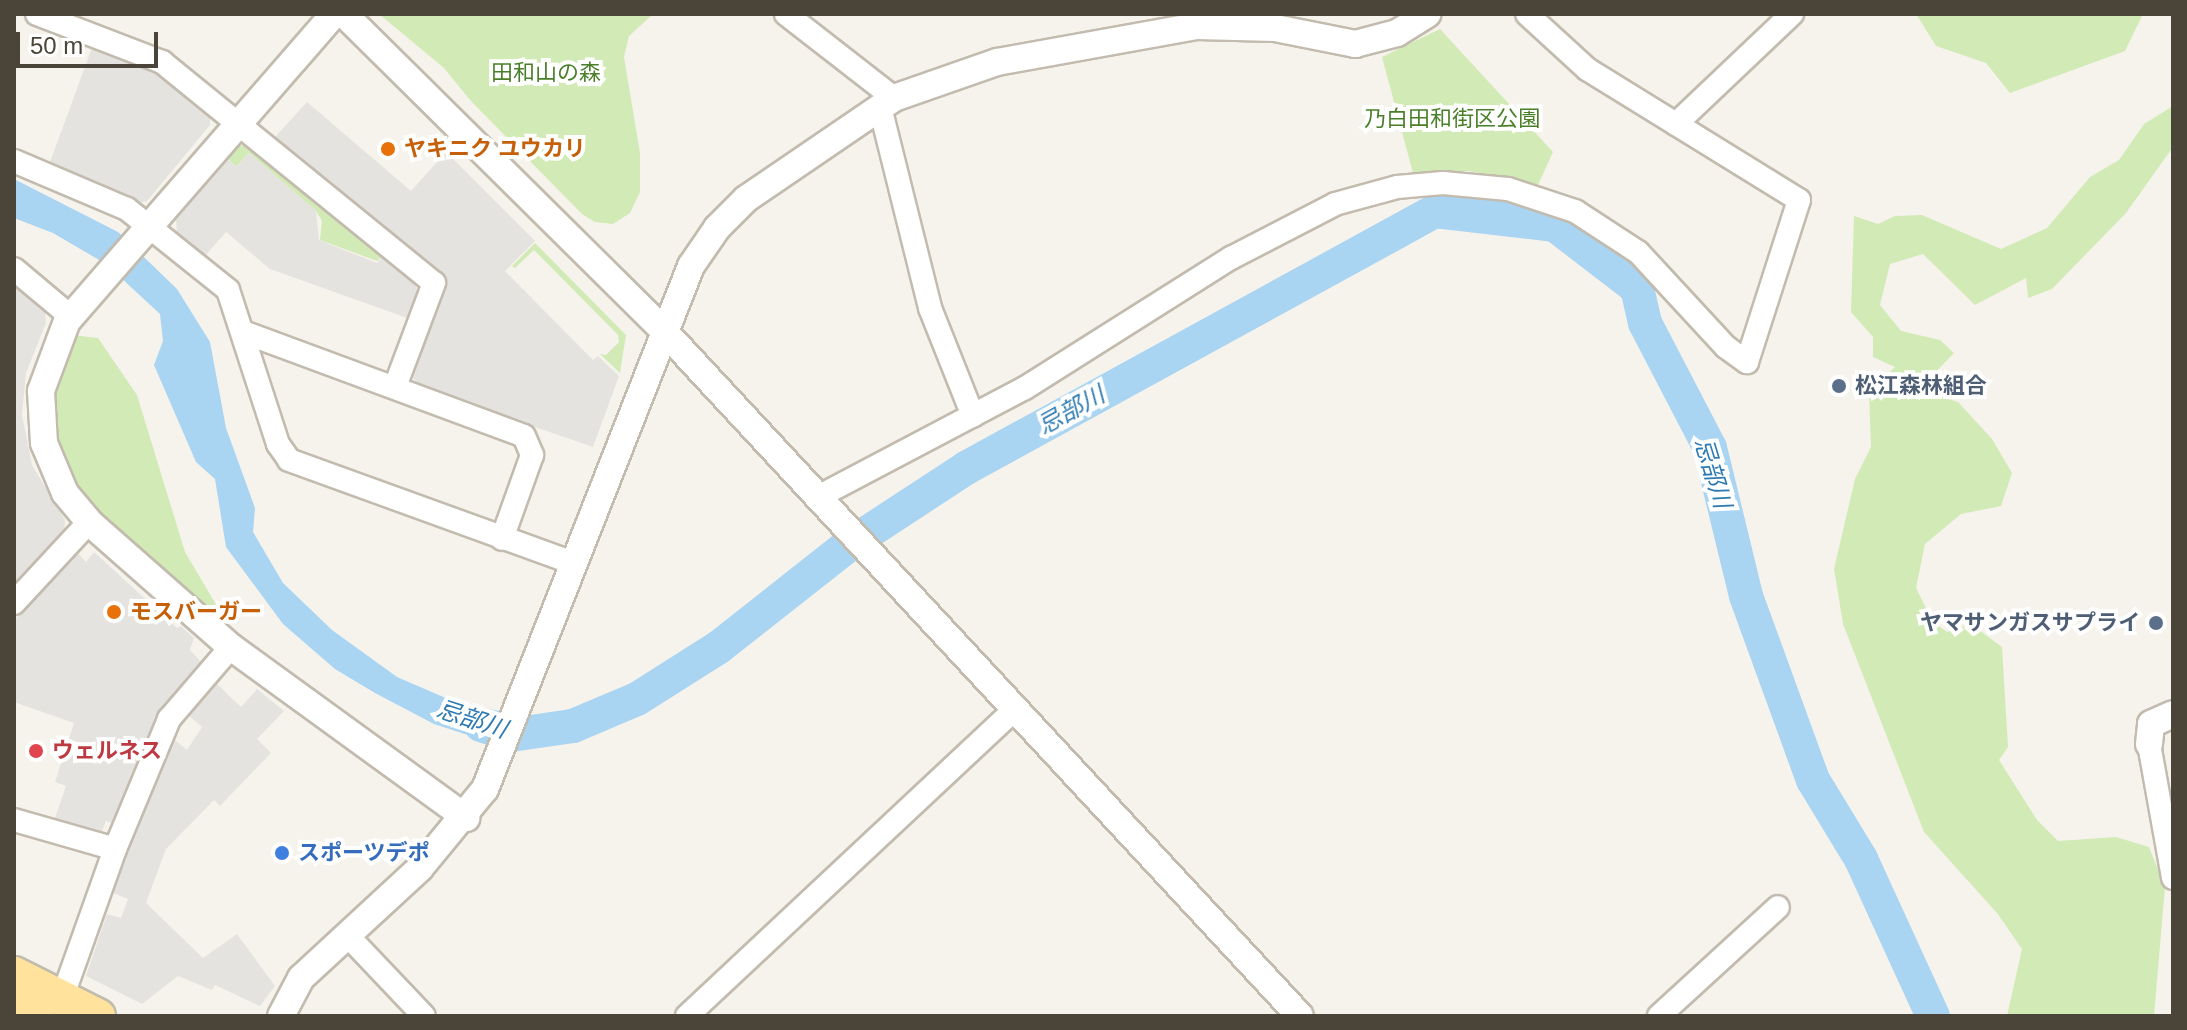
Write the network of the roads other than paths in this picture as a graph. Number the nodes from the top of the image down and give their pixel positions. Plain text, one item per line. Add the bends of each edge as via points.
1 (37, 14) edge
2 (334, 14) edge
3 (344, 14) edge
4 (786, 14) edge
5 (1427, 14) edge
6 (1527, 14) edge
7 (1792, 14) edge
8 (887, 103) junction
9 (235, 122) junction
10 (1676, 124) junction
11 (14, 161) edge
12 (145, 230) junction
13 (14, 269) edge
14 (73, 312) junction
15 (665, 332) junction
16 (246, 333) junction
17 (395, 387) junction
18 (973, 416) junction
19 (818, 500) junction
20 (89, 522) junction
21 (502, 539) junction
22 (573, 563) junction
23 (14, 603) edge
24 (231, 647) junction
25 (1015, 709) junction
26 (2173, 714) edge
27 (2149, 744) joint
28 (466, 818) junction
29 (14, 820) edge
30 (115, 849) junction
31 (2173, 878) edge
32 (1778, 907) dead end
33 (348, 936) junction
34 (14, 974) edge
35 (14, 1003) edge
36 (50, 1007) edge
37 (98, 1016) edge
38 (281, 1016) edge
39 (424, 1016) edge
40 (687, 1016) edge
41 (1300, 1016) edge
42 (1659, 1016) edge

1 - 9 street via 162,62
2 - 9 street
3 - 15 street
4 - 8 street
5 - 8 street via 1397,33 1355,44 1245,26 1161,29 997,62
6 - 10 street via 1587,69
7 - 10 street
8 - 15 street via 746,199 717,228 691,266
8 - 18 street via 930,308
9 - 12 street
9 - 17 street via 434,283
10 - 18 street via 1799,200 1747,362 1726,347 1675,287 1609,230 1545,199 1508,189 1443,183 1359,196 1309,217 1231,258
11 - 12 street via 100,195
12 - 14 street
12 - 16 street via 228,290
13 - 14 street
14 - 20 street via 47,366 40,414 52,469
15 - 19 street
15 - 22 street
16 - 17 street
16 - 21 street via 278,444 289,460
17 - 21 street via 530,441 532,455
18 - 19 street
19 - 25 street
20 - 23 street
20 - 24 street
21 - 22 street
22 - 28 street via 498,764
24 - 28 street
24 - 30 street via 169,719
25 - 40 street
25 - 41 street
26 - 27 street via 2151,724
27 - 31 street
28 - 33 street
29 - 30 street
30 - 36 street
32 - 42 street
33 - 38 street via 301,978
33 - 39 street
34 - 36 main road
35 - 36 main road
36 - 37 main road

